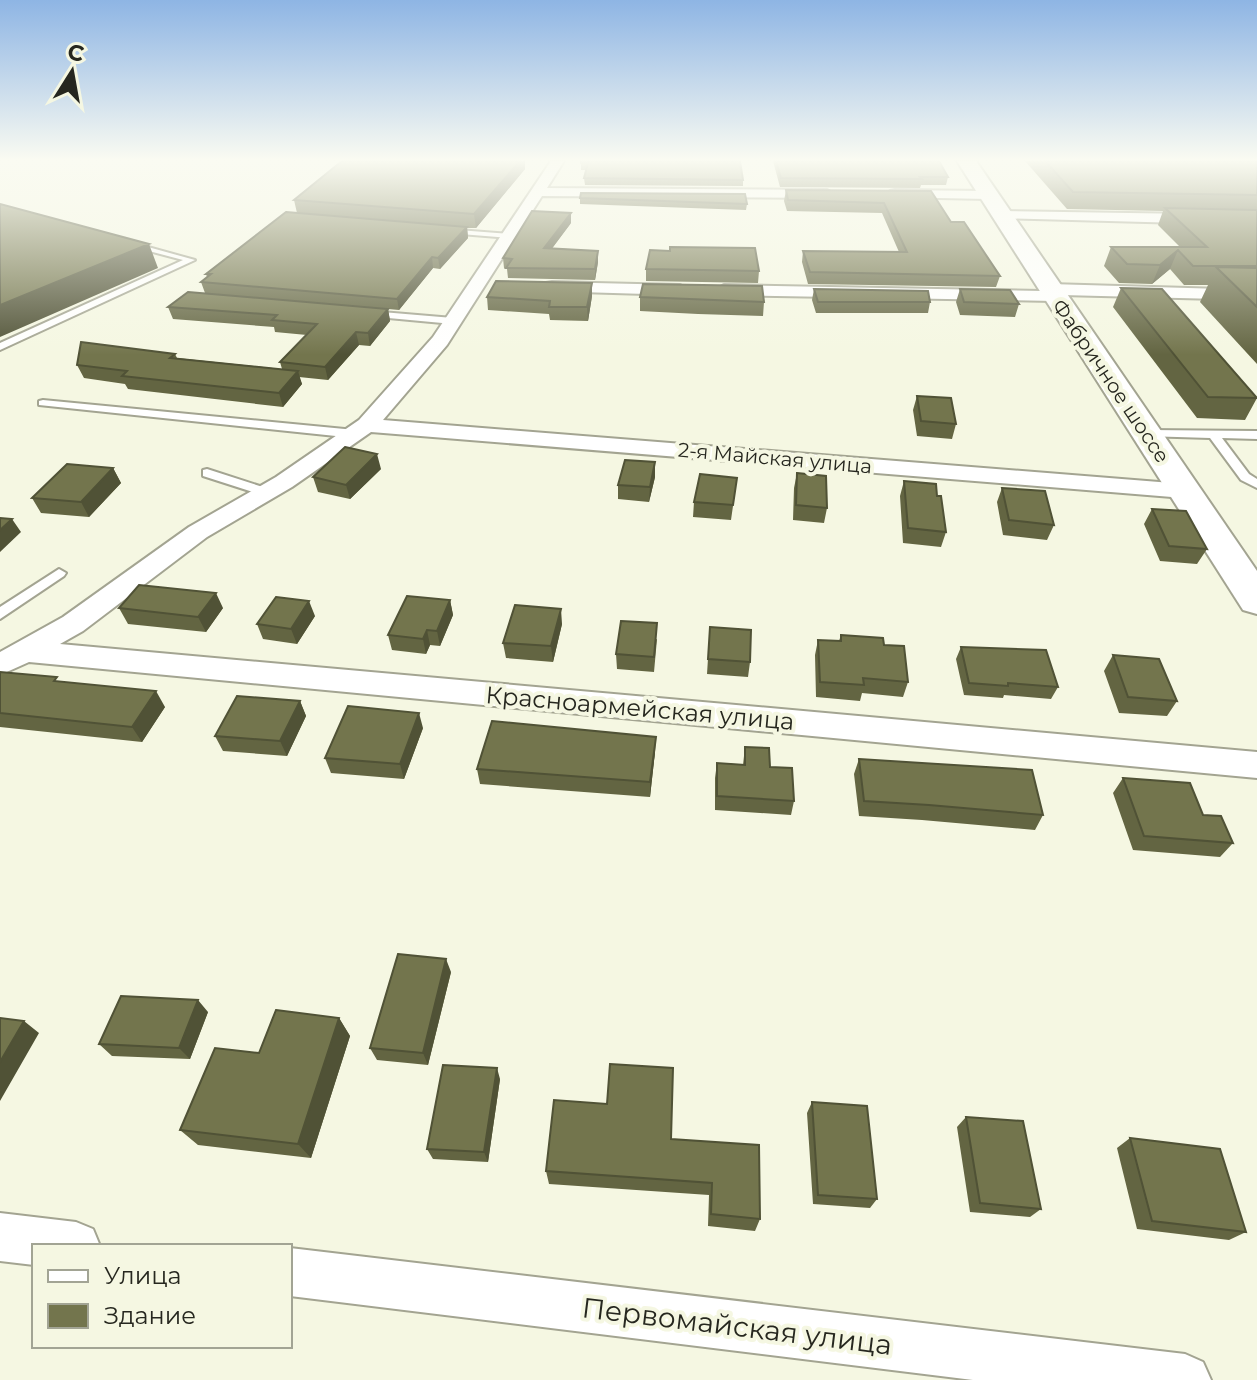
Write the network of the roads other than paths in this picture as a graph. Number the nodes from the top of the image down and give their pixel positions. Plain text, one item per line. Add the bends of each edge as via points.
1 (518, 225) edge
2 (1007, 225) edge
3 (433, 230) edge
4 (511, 236) junction
5 (117, 240) edge
6 (540, 287) edge
7 (1052, 293) junction
8 (1257, 295) edge
9 (360, 313) edge
10 (453, 321) junction
11 (0, 347) edge
12 (43, 403) dead end
13 (361, 430) junction
14 (1148, 434) junction
15 (1214, 435) junction
16 (1257, 435) edge
17 (207, 473) dead end
18 (1257, 484) edge
19 (1184, 491) junction
20 (265, 492) junction
21 (59, 573) dead end
22 (1257, 601) edge
23 (0, 614) edge
24 (8, 655) edge
25 (1257, 765) edge
26 (0, 1237) edge
27 (59, 1244) edge
28 (292, 1272) edge
29 (1185, 1380) edge

1 - 4 street
2 - 7 main road, Фабричное шоссе
3 - 4 lane
4 - 10 street via 486,286
5 - 11 lane via 191,260
6 - 7 street
7 - 8 street
7 - 14 main road, Фабричное шоссе
9 - 10 lane
10 - 13 street
12 - 13 lane
13 - 19 street, 2-я Майская улица
13 - 20 street
14 - 15 lane
14 - 19 main road, Фабричное шоссе
15 - 16 lane
15 - 18 lane via 1245,477
17 - 20 lane
19 - 22 main road, Фабричное шоссе
20 - 24 street via 198,532 73,624
21 - 23 lane
24 - 25 street, Красноармейская улица
26 - 27 street
28 - 29 street, Первомайская улица

